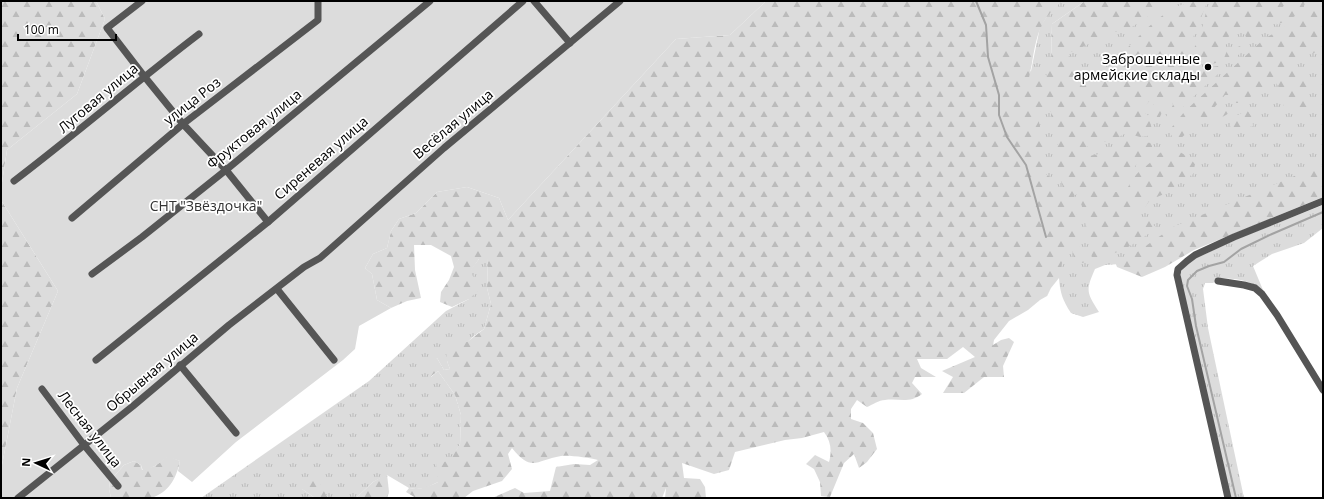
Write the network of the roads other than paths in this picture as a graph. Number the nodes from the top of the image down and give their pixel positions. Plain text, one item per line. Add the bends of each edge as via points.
1 (142, 1) edge
2 (318, 1) edge
3 (430, 1) edge
4 (523, 1) edge
5 (534, 1) edge
6 (620, 1) edge
7 (199, 34) dead end
8 (570, 43) junction
9 (144, 76) junction
10 (183, 124) junction
11 (226, 170) junction
12 (14, 181) dead end
13 (1323, 201) edge
14 (72, 218) dead end
15 (268, 222) junction
16 (304, 267) joint
17 (92, 274) dead end
18 (1218, 281) dead end
19 (277, 289) junction
20 (96, 360) dead end
21 (334, 360) dead end
22 (180, 365) junction
23 (42, 389) dead end
24 (1323, 390) edge
25 (236, 433) dead end
26 (84, 445) junction
27 (118, 486) dead end
28 (18, 498) edge
29 (1228, 498) edge

1 - 9 street via 107,28
2 - 10 street, улица Роз via 318,20
3 - 11 street, Фруктовая улица
4 - 15 street, Сиреневая улица
5 - 8 street
6 - 8 street, Весёлая улица
7 - 9 street, Луговая улица
8 - 16 street, Весёлая улица via 444,148 320,258
9 - 10 street
9 - 12 street, Луговая улица
10 - 11 street
10 - 14 street, улица Роз
11 - 15 street
11 - 17 street, Фруктовая улица
13 - 29 street via 1195,255 1178,269 1177,276
15 - 20 street, Сиреневая улица
16 - 19 street, Обрывная улица
18 - 24 street via 1255,288 1262,294
19 - 21 street
19 - 22 street, Обрывная улица
22 - 25 street
22 - 26 street, Обрывная улица
23 - 26 street, Лесная улица
26 - 27 street, Лесная улица
26 - 28 street, Обрывная улица

